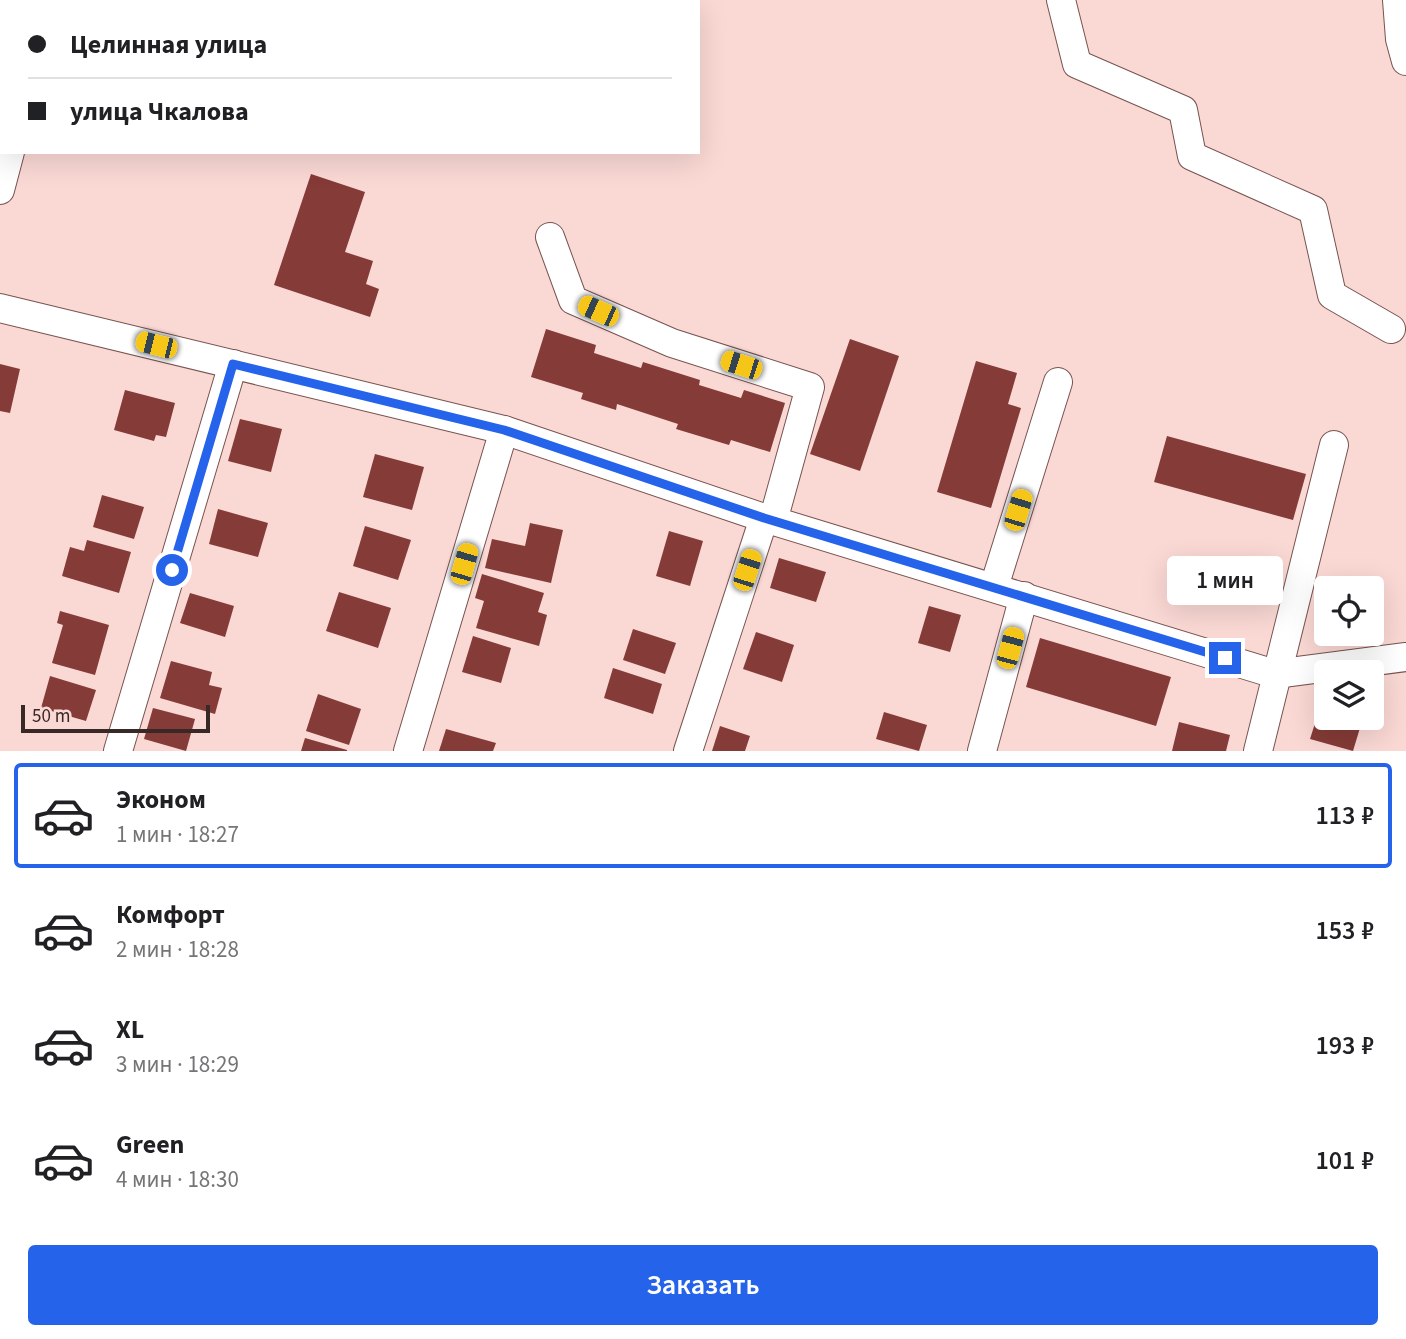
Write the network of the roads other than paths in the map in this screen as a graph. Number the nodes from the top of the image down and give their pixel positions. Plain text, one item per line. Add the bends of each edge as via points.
1 (1061, 0) edge
2 (1398, 0) edge
3 (1406, 61) edge
4 (9, 154) edge
5 (0, 190) edge
6 (550, 237) dead end
7 (0, 307) edge
8 (1391, 329) dead end
9 (233, 364) junction
10 (1058, 382) dead end
11 (504, 430) junction
12 (1335, 445) dead end
13 (768, 519) junction
14 (994, 587) junction
15 (1024, 596) junction
16 (1406, 657) edge
17 (1275, 674) junction
18 (118, 751) edge
19 (408, 751) edge
20 (688, 751) edge
21 (982, 751) edge
22 (1258, 751) edge

1 - 8 street via 1077,64 1183,110 1192,156 1313,210 1332,295
2 - 3 street
4 - 5 street
6 - 13 street via 573,300 672,343 810,387
7 - 9 street
9 - 11 street
9 - 18 street
10 - 14 street
11 - 13 street
11 - 19 street
12 - 17 street
13 - 14 street
13 - 20 street
14 - 15 street
15 - 17 street
15 - 21 street
16 - 17 street
17 - 22 street

